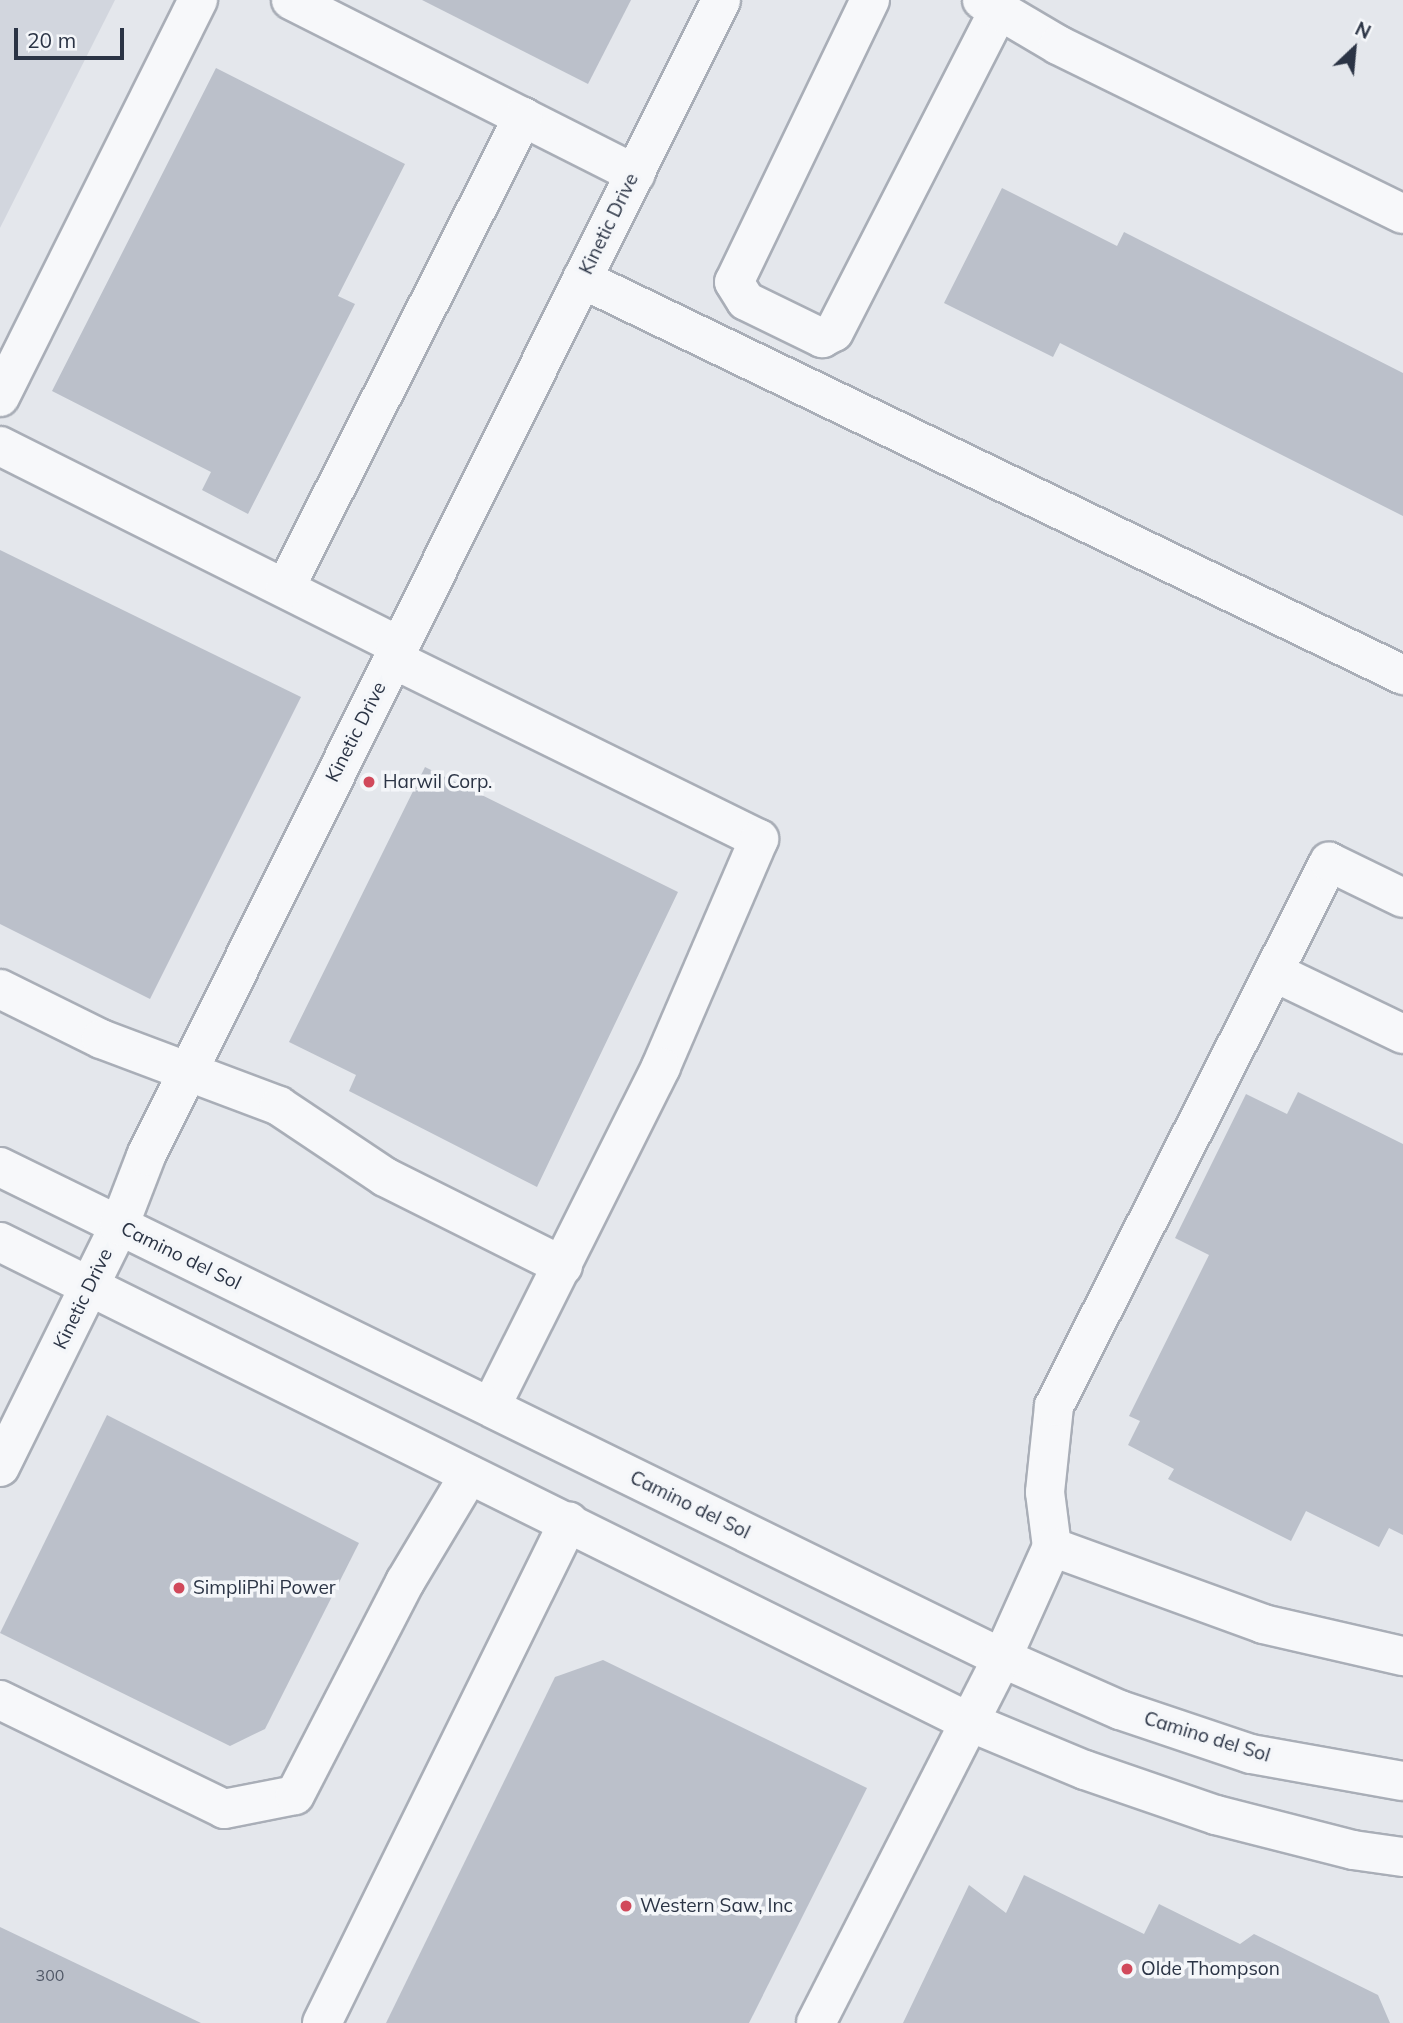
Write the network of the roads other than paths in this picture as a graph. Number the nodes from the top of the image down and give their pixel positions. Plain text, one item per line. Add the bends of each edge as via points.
1 (198, 0) edge
2 (291, 0) edge
3 (721, 0) edge
4 (870, 0) edge
5 (991, 4) edge
6 (523, 117) junction
7 (635, 174) junction
8 (1403, 214) edge
9 (582, 279) junction
10 (0, 397) edge
11 (0, 446) edge
12 (285, 588) junction
13 (396, 652) junction
14 (1403, 675) edge
15 (1403, 898) edge
16 (1274, 972) junction
17 (0, 989) edge
18 (1403, 1034) edge
19 (188, 1070) junction
20 (0, 1167) edge
21 (119, 1226) junction
22 (0, 1242) edge
23 (564, 1266) junction
24 (90, 1288) junction
25 (491, 1407) junction
26 (9, 1427) edge
27 (0, 1468) edge
28 (469, 1475) junction
29 (569, 1521) junction
30 (1052, 1547) junction
31 (1403, 1656) edge
32 (1002, 1658) junction
33 (0, 1700) edge
34 (967, 1721) junction
35 (1403, 1781) edge
36 (1403, 1857) edge
37 (322, 2023) edge
38 (816, 2023) edge

1 - 10 street
2 - 6 street
3 - 7 street, Kinetic Drive
4 - 5 street via 734,282 746,301 822,338 834,332
5 - 8 street via 1058,46
6 - 7 street
6 - 12 street
7 - 9 street, Kinetic Drive
9 - 13 street, Kinetic Drive
9 - 14 street
11 - 12 street
12 - 13 street
13 - 19 street, Kinetic Drive
13 - 23 street via 759,839 661,1066
15 - 16 street via 1329,862
16 - 18 street
16 - 30 street via 1054,1406 1045,1492
17 - 19 street via 101,1039
19 - 21 street, Kinetic Drive via 145,1156
19 - 23 street via 279,1106 385,1177
20 - 21 street, Camino del Sol
21 - 24 street, Kinetic Drive
21 - 25 street, Camino del Sol
22 - 24 street
23 - 25 street
24 - 26 street, Kinetic Drive
24 - 28 street
25 - 32 street, Camino del Sol
26 - 27 street, Kinetic Drive
28 - 29 street
28 - 33 street via 405,1582 295,1795 225,1809
29 - 34 street
29 - 37 street
30 - 31 street via 1264,1624
30 - 32 street
32 - 34 street
32 - 35 street, Camino del Sol via 1120,1710 1251,1754
34 - 36 street via 1085,1770 1216,1815 1353,1850
34 - 38 street

